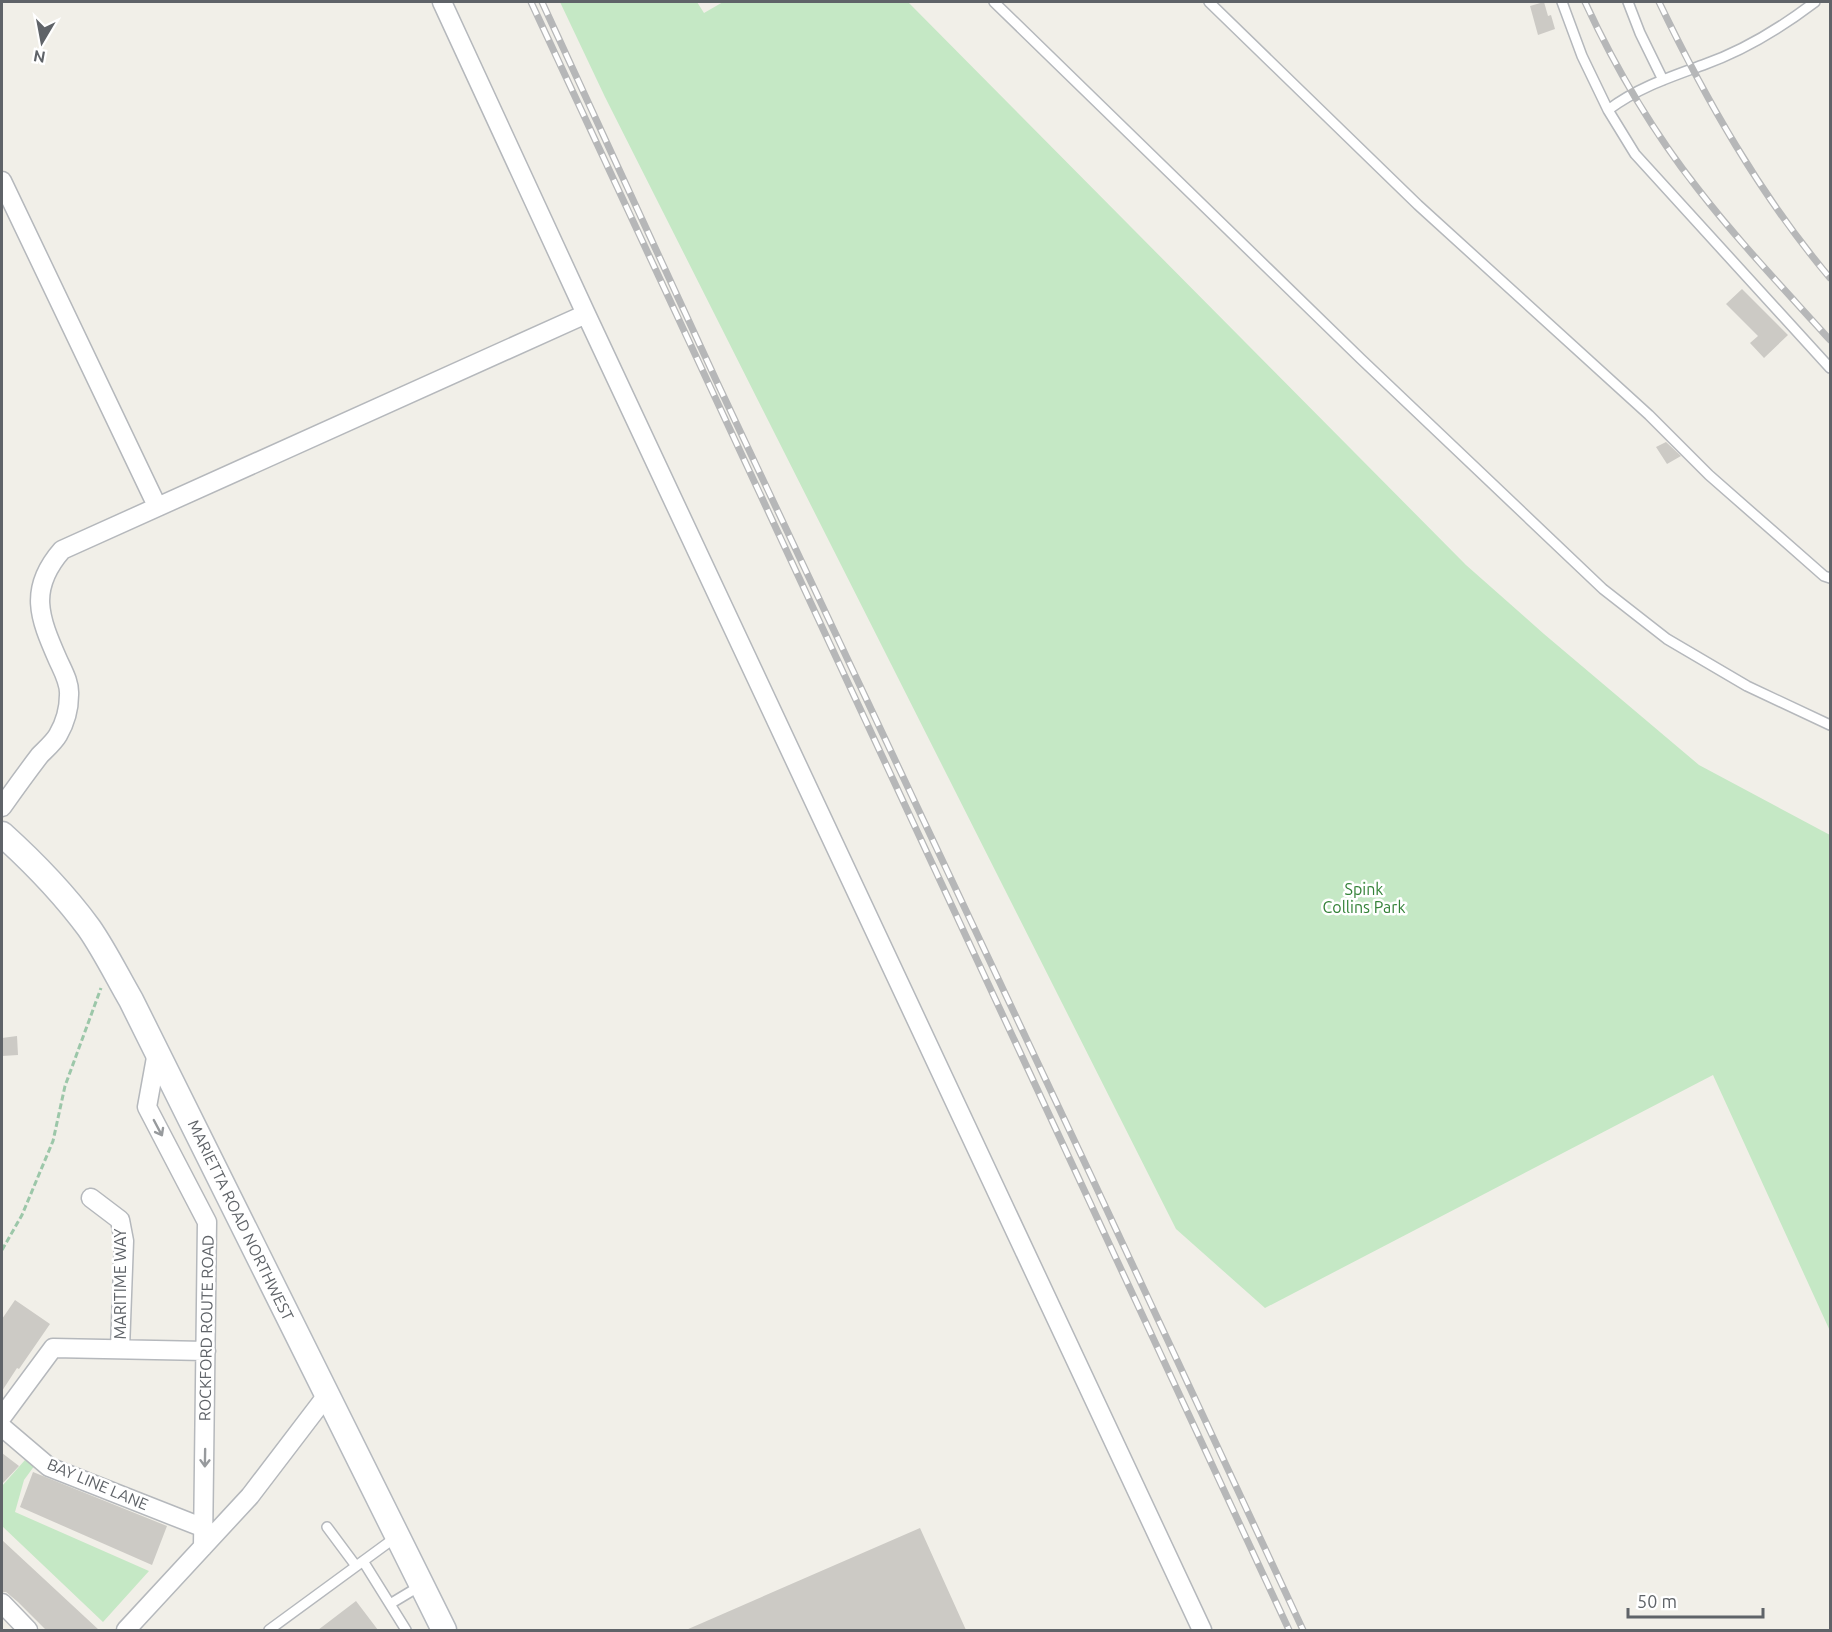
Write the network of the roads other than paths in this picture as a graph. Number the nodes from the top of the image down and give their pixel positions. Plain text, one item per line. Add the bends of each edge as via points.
1 (442, 2) edge
2 (994, 2) edge
3 (1209, 2) edge
4 (1562, 2) edge
5 (1628, 2) edge
6 (1815, 2) edge
7 (1663, 80) junction
8 (1608, 110) junction
9 (2, 180) edge
10 (586, 314) junction
11 (1830, 368) edge
12 (157, 506) junction
13 (1830, 578) edge
14 (1830, 725) edge
15 (2, 807) edge
16 (2, 834) edge
17 (157, 1052) junction
18 (90, 1198) dead end
19 (120, 1349) junction
20 (206, 1351) junction
21 (327, 1395) junction
22 (2, 1417) edge
23 (2, 1427) edge
24 (204, 1527) junction
25 (327, 1527) dead end
26 (398, 1535) junction
27 (203, 1547) junction
28 (360, 1563) junction
29 (422, 1585) junction
30 (2, 1603) edge
31 (390, 1604) junction
32 (28, 1630) edge
33 (126, 1630) edge
34 (269, 1630) edge
35 (406, 1630) edge
36 (444, 1630) edge
37 (1202, 1630) edge

1 - 10 street
2 - 14 lane via 1604,589 1667,639 1747,686
3 - 13 lane via 1418,205 1649,415 1709,475
4 - 8 lane
5 - 7 lane
6 - 7 lane via 1788,22 1738,49
7 - 8 lane
8 - 11 lane via 1635,154
9 - 12 street
10 - 12 street
10 - 37 street
12 - 15 street via 62,550 42,580 41,613 68,683 66,715 58,736
16 - 17 main road, MARIETTA ROAD NORTHWEST via 62,895 89,929
17 -> 20 street, ROCKFORD ROUTE ROAD via 147,1107 207,1222
17 - 21 main road, MARIETTA ROAD NORTHWEST
18 - 19 street, MARITIME WAY via 120,1220 124,1241
19 - 20 street
19 - 22 street via 53,1348
20 -> 24 street, ROCKFORD ROUTE ROAD
21 - 26 main road, MARIETTA ROAD NORTHWEST
21 - 27 street via 250,1496
23 - 24 street, BAY LINE LANE via 49,1467
24 - 27 street, ROCKFORD ROUTE ROAD
25 - 28 lane
26 - 28 lane
26 - 29 main road, MARIETTA ROAD NORTHWEST
27 - 33 street
28 - 31 lane
28 - 34 lane
29 - 31 lane
29 - 36 main road, MARIETTA ROAD NORTHWEST
30 - 32 street
31 - 35 lane

